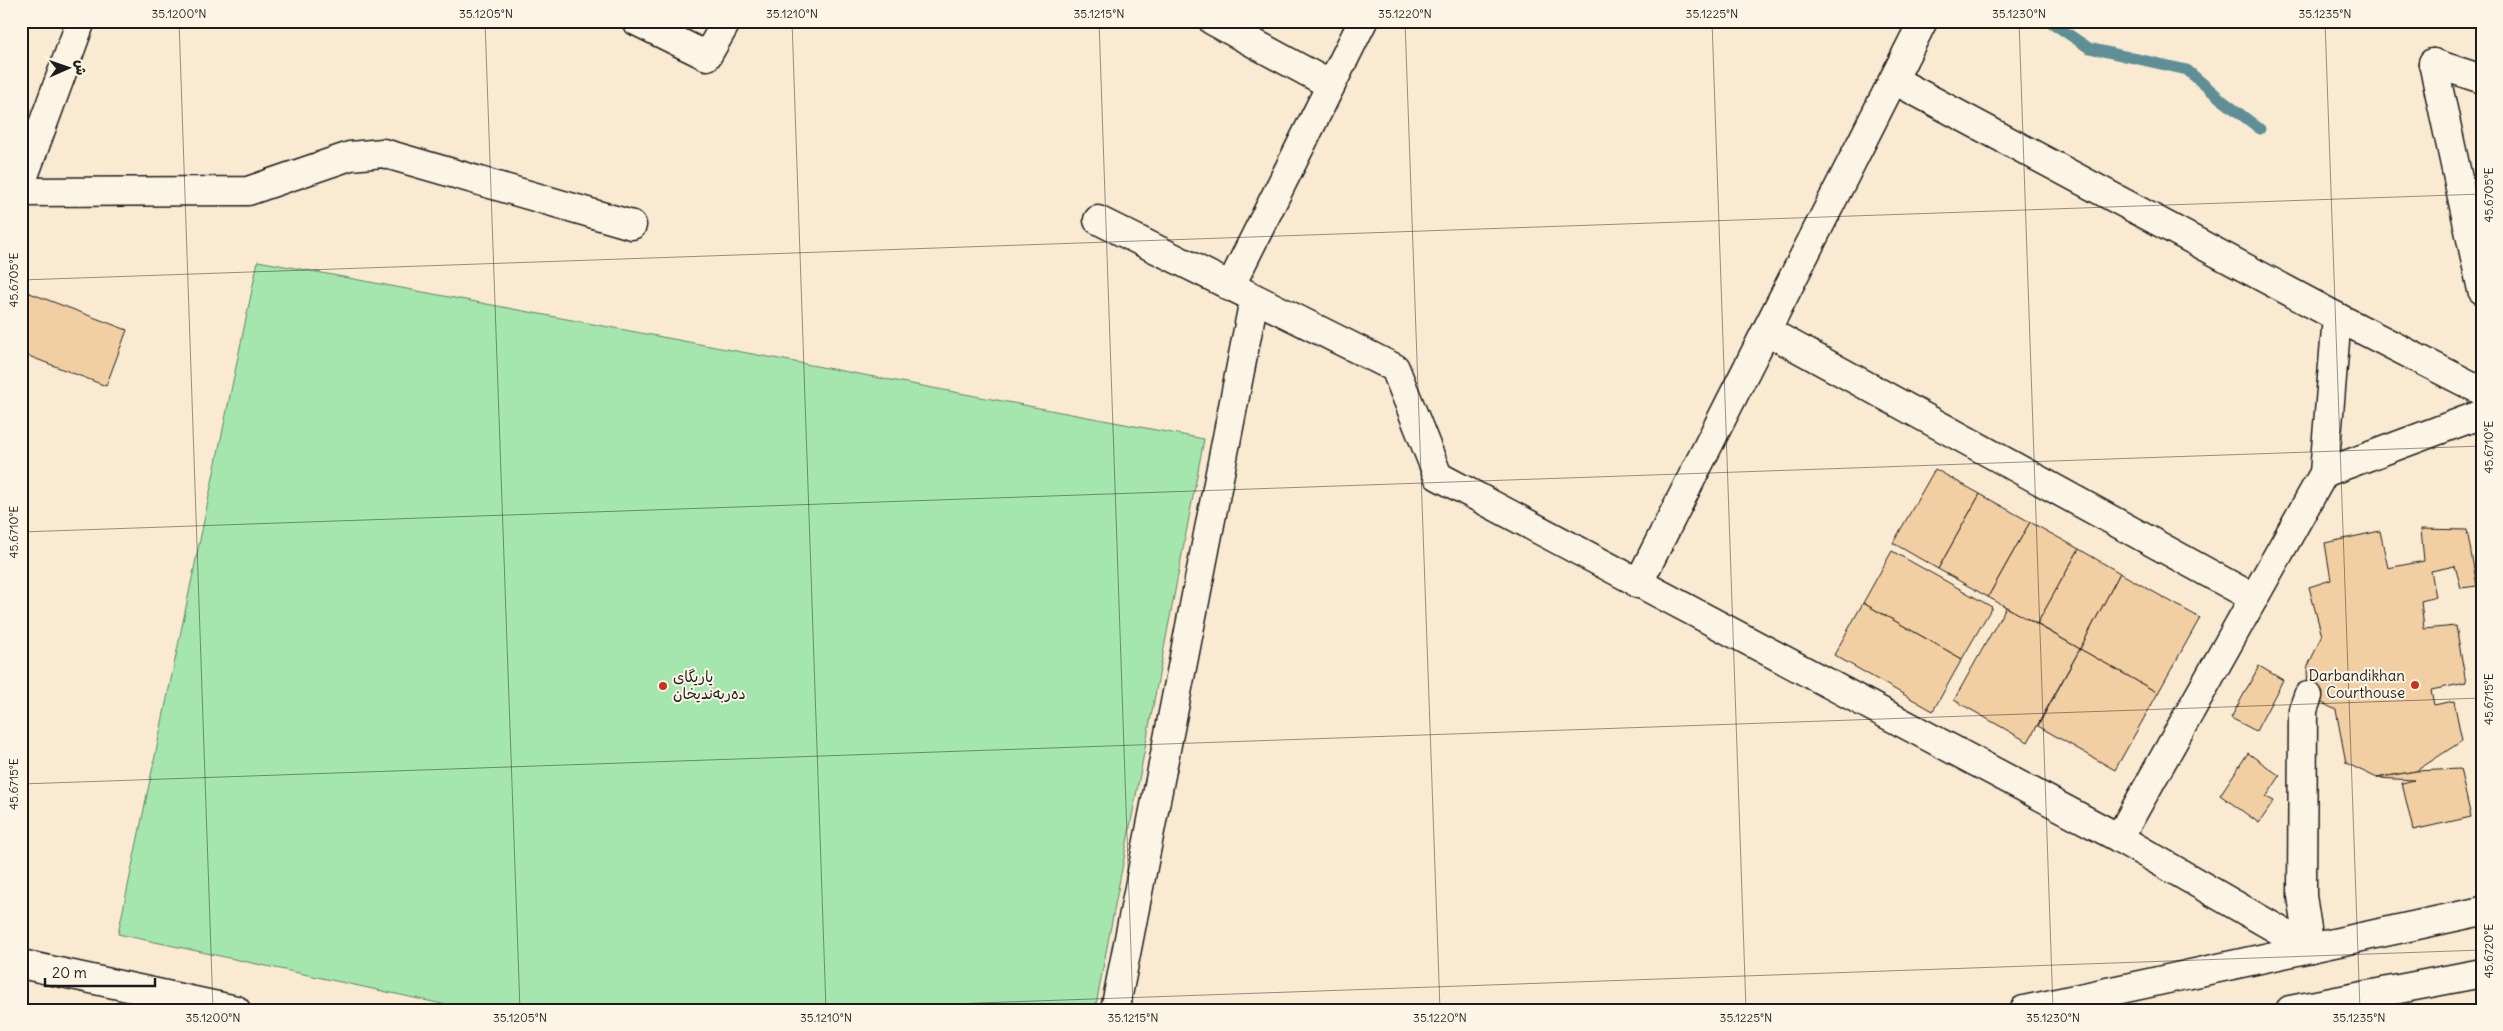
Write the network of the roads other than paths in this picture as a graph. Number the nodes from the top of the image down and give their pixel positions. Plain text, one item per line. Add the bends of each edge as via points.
1 (82, 21) edge
2 (636, 21) edge
3 (728, 21) edge
4 (1213, 21) edge
5 (1363, 21) edge
6 (1923, 21) edge
7 (1894, 80) junction
8 (2482, 80) edge
9 (1331, 85) junction
10 (21, 184) edge
11 (21, 192) edge
12 (1098, 220) dead end
13 (632, 225) dead end
14 (1230, 287) junction
15 (2482, 290) edge
16 (1254, 299) junction
17 (2337, 317) junction
18 (1767, 331) junction
19 (2482, 392) edge
20 (2482, 414) edge
21 (2324, 473) junction
22 (1638, 584) junction
23 (2254, 598) junction
24 (2308, 696) dead end
25 (2119, 838) junction
26 (2482, 911) edge
27 (2310, 948) junction
28 (21, 964) edge
29 (2482, 973) edge
30 (2321, 1006) edge
31 (236, 1010) edge
32 (1115, 1010) edge
33 (2024, 1010) edge
34 (2290, 1010) edge

1 - 10 street
2 - 3 street via 707,56
4 - 9 street
5 - 9 street
6 - 7 street
7 - 17 street
7 - 18 street
8 - 15 street via 2433,63
9 - 14 street
11 - 13 street via 248,191 350,156 383,153
12 - 14 street
14 - 16 street
16 - 22 street via 1395,368 1438,476
16 - 32 street
17 - 19 street
17 - 21 street
18 - 22 street
18 - 23 street
20 - 21 street
21 - 23 street
22 - 25 street
23 - 25 street
24 - 27 street via 2303,710 2302,896
25 - 27 street
26 - 27 street
27 - 33 street
28 - 31 street
29 - 30 street
30 - 34 street

